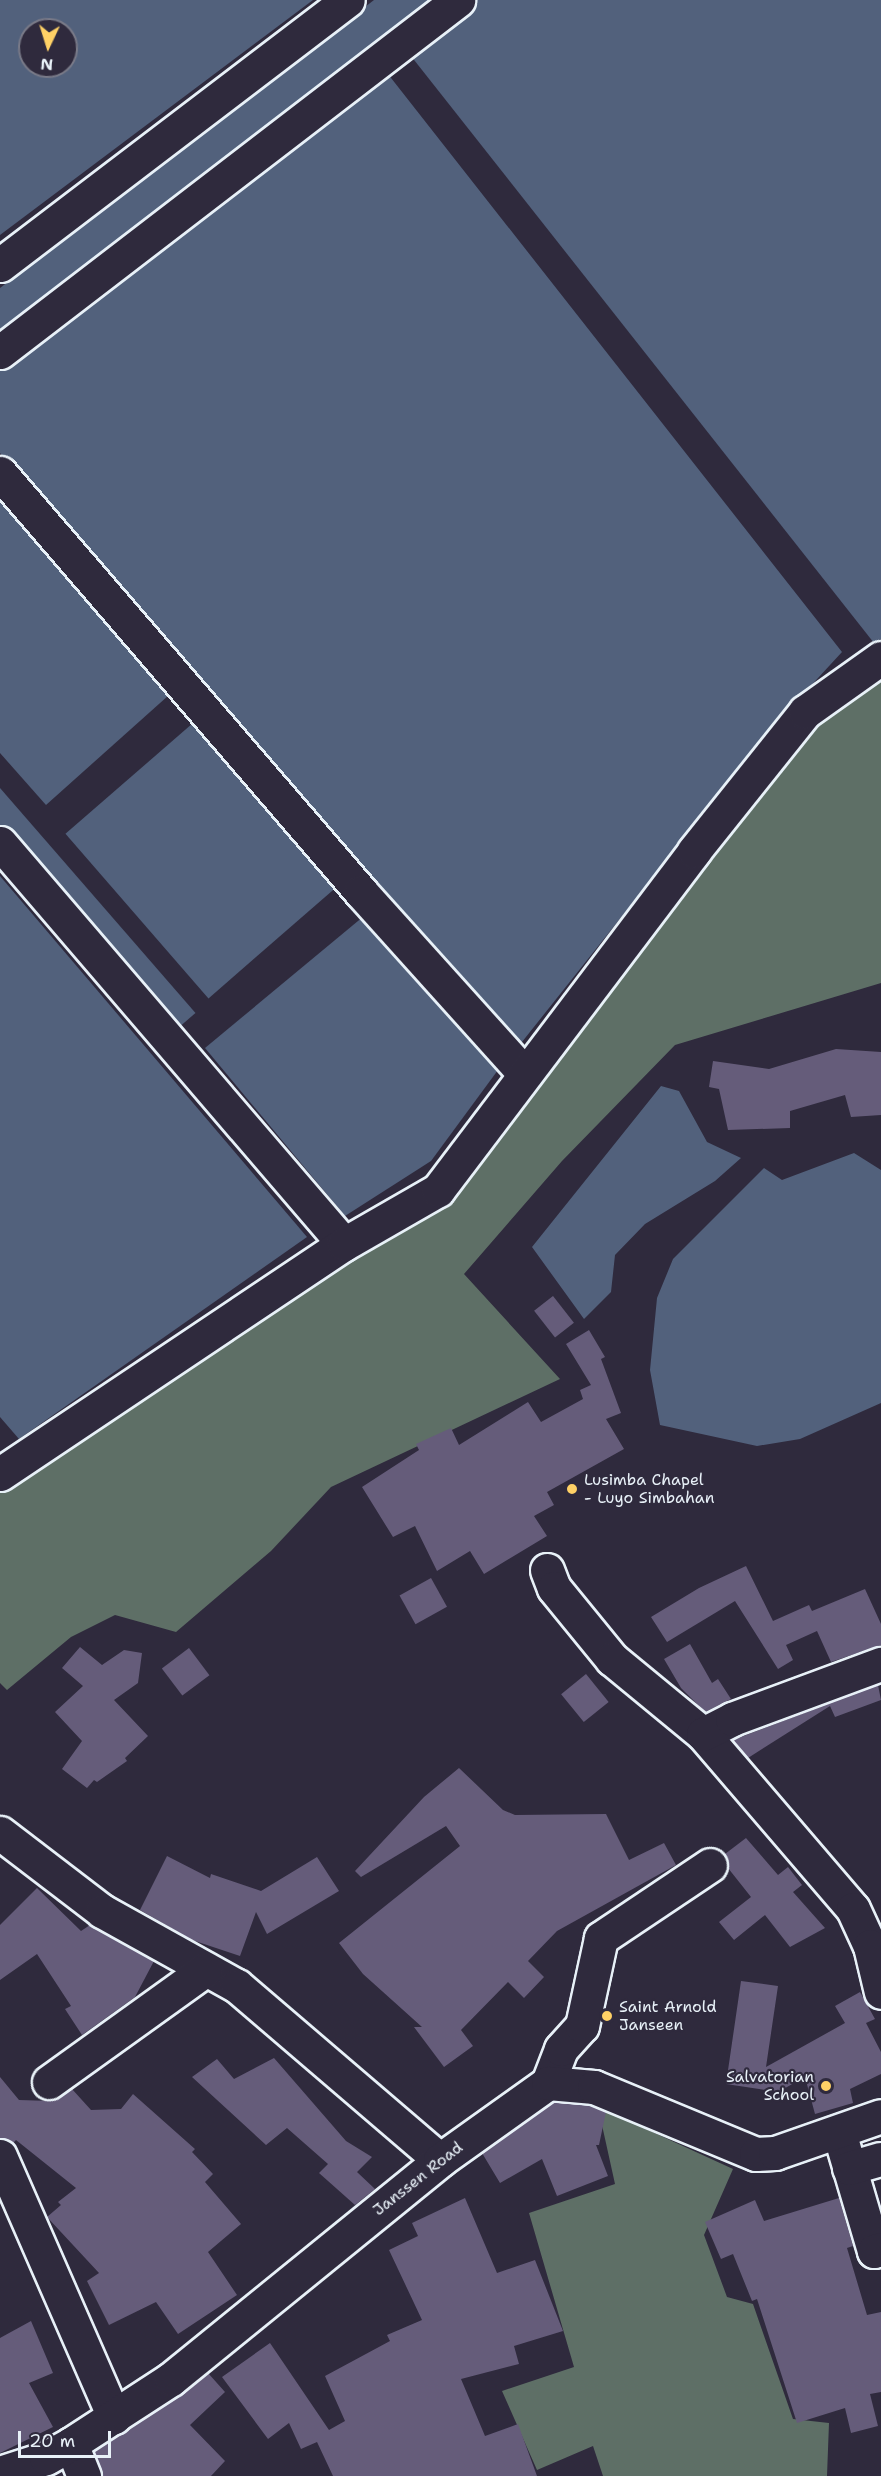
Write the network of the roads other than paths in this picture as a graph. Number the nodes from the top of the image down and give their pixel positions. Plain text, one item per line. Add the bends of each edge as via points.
1 (348, 0) edge
2 (458, 0) edge
3 (0, 265) edge
4 (0, 352) edge
5 (0, 473) edge
6 (881, 658) edge
7 (0, 843) edge
8 (524, 1073) junction
9 (344, 1244) junction
10 (4, 1465) edge
11 (547, 1570) dead end
12 (881, 1664) edge
13 (703, 1734) junction
14 (0, 1833) edge
15 (710, 1865) dead end
16 (206, 1969) junction
17 (881, 1992) edge
18 (49, 2082) dead end
19 (548, 2083) junction
20 (881, 2116) edge
21 (839, 2132) junction
22 (0, 2156) edge
23 (881, 2159) edge
24 (440, 2160) junction
25 (849, 2168) junction
26 (881, 2249) edge
27 (114, 2417) junction
28 (71, 2444) junction
29 (0, 2473) edge
30 (84, 2476) edge

1 - 3 street
2 - 4 street
5 - 8 street via 361,892
6 - 8 street via 805,711
7 - 9 street
8 - 9 street via 438,1190
9 - 10 street
11 - 13 street via 554,1588 612,1659
12 - 13 street via 732,1719
13 - 17 street via 853,1910 870,1946
14 - 16 street via 102,1911
15 - 19 street via 601,1938 582,2026 561,2049
16 - 18 street
16 - 24 street via 237,1986
19 - 21 street via 594,2087 756,2154 775,2153
19 - 24 street, Janssen Road
20 - 21 street
21 - 25 street
22 - 27 street
23 - 25 street
24 - 27 street, Janssen Road via 171,2379
25 - 26 street via 874,2251
27 - 28 street, Janssen Road
28 - 29 street, Janssen Road via 46,2458
28 - 30 street

